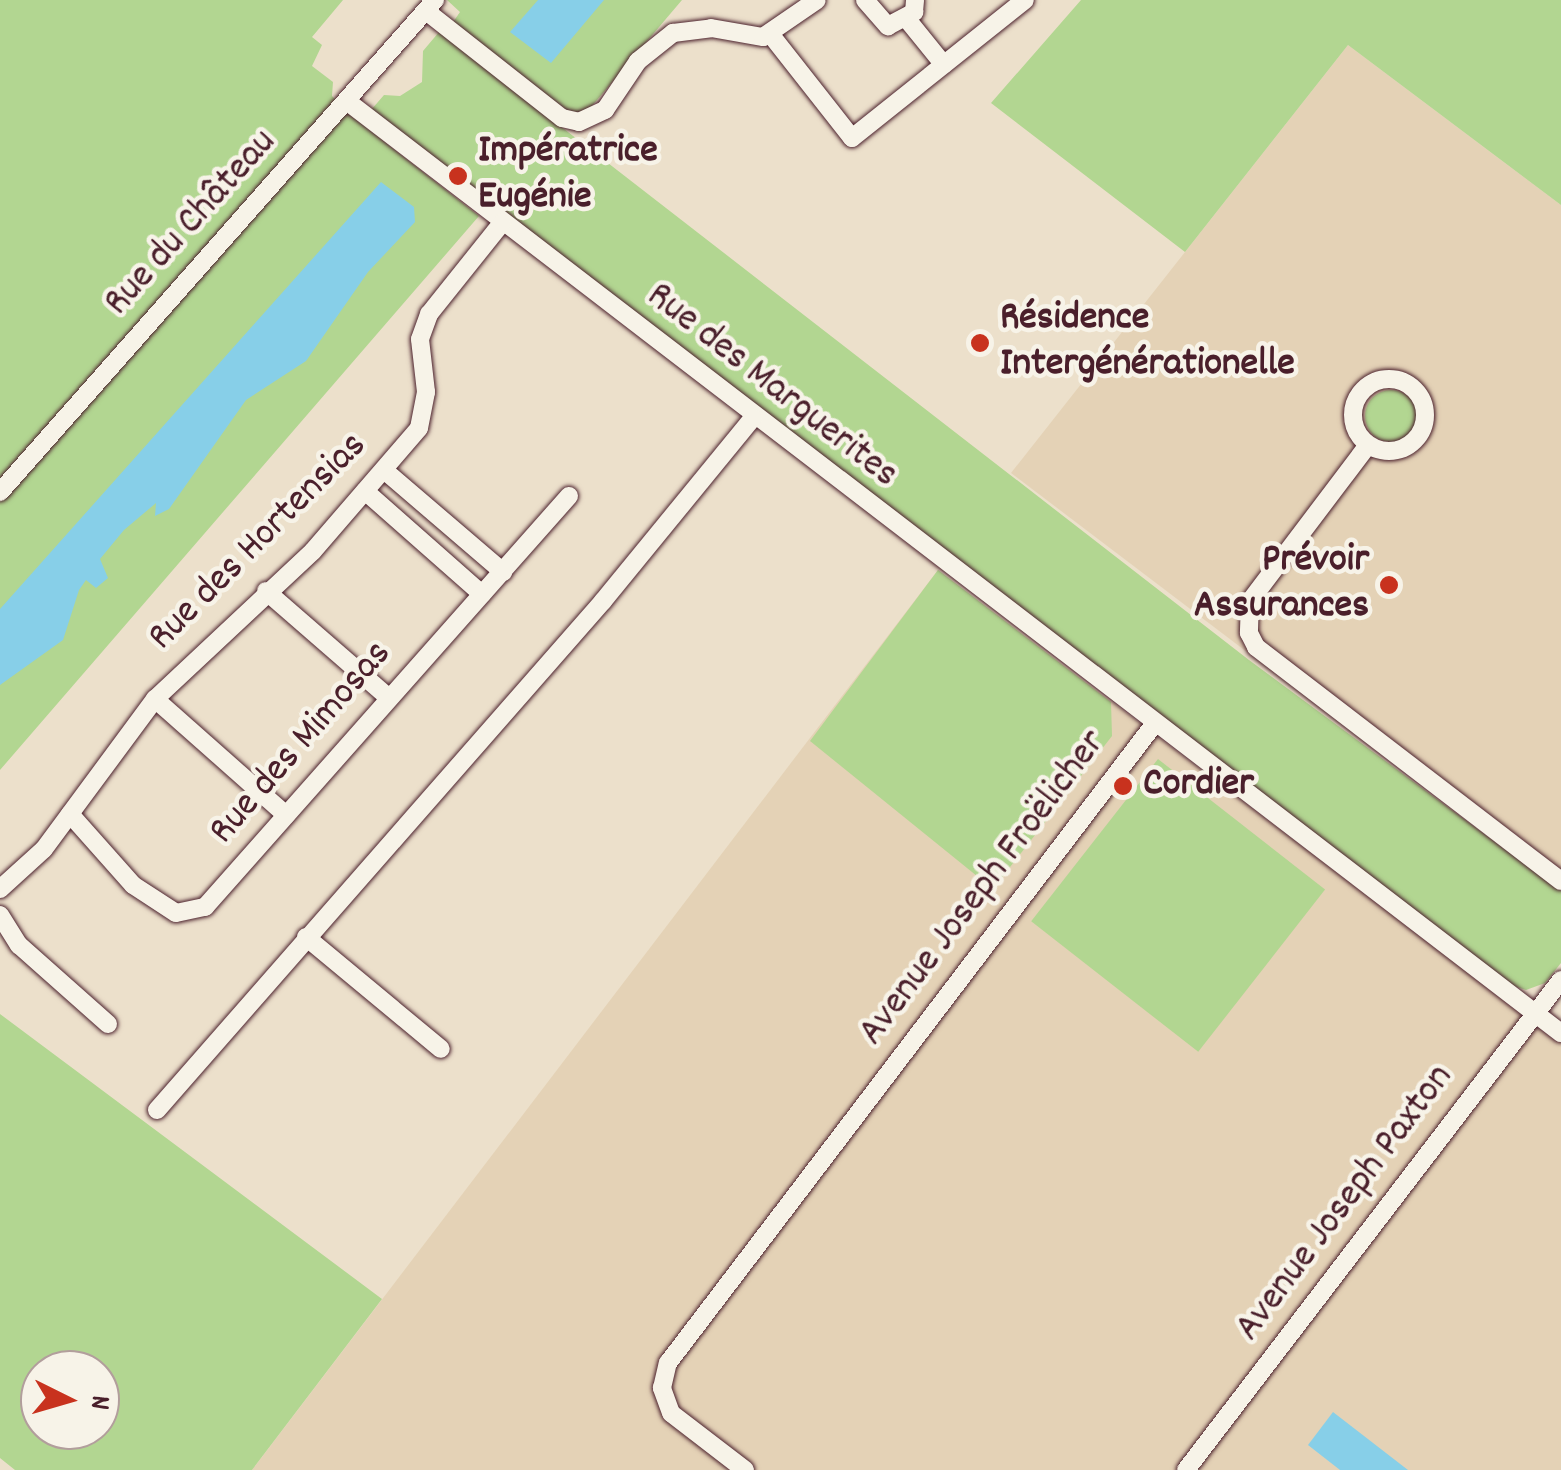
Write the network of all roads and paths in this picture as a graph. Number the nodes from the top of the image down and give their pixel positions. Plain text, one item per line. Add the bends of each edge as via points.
1 (817, 0) edge
2 (866, 0) edge
3 (916, 0) edge
4 (1024, 0) edge
5 (431, 5) edge
6 (906, 18) junction
7 (771, 35) junction
8 (944, 65) junction
9 (348, 102) junction
10 (502, 223) junction
11 (753, 418) junction
12 (1368, 445) junction
13 (384, 470) junction
14 (365, 491) junction
15 (0, 492) edge
16 (569, 496) dead end
17 (503, 572) junction
18 (266, 590) junction
19 (482, 594) junction
20 (389, 698) junction
21 (155, 699) junction
22 (1154, 722) junction
23 (70, 814) junction
24 (286, 815) junction
25 (1561, 881) edge
26 (0, 889) edge
27 (0, 915) edge
28 (306, 936) junction
29 (1561, 980) edge
30 (1535, 1014) junction
31 (108, 1024) dead end
32 (1561, 1034) edge
33 (441, 1049) dead end
34 (157, 1110) dead end
35 (746, 1470) edge
36 (1186, 1470) edge

1 - 7 street
2 - 6 street via 888,26
3 - 6 street
4 - 8 street
5 - 7 street via 562,118 579,122 612,116 638,61 673,33 711,28 749,38
5 - 9 street, Rue du Château
6 - 8 street
7 - 8 street via 852,138
9 - 10 street, Rue des Marguerites
9 - 15 street, Rue du Château
10 - 11 street, Rue des Marguerites
10 - 13 street, Rue des Hortensias via 428,314 420,339 425,408 419,428
11 - 22 street, Rue des Marguerites
11 - 28 street via 603,601
12 - 12 street via 1392,452 1422,432 1425,408 1412,386 1383,380 1362,391 1353,413
12 - 25 street via 1250,602 1249,633 1256,647
13 - 14 street, Rue des Hortensias
13 - 17 street
14 - 18 street, Rue des Hortensias via 313,551
14 - 19 street
16 - 17 street, Rue des Mimosas
17 - 19 street, Rue des Mimosas
18 - 20 street
18 - 21 street, Rue des Hortensias
19 - 20 street, Rue des Mimosas
20 - 24 street, Rue des Mimosas
21 - 23 street, Rue des Hortensias
21 - 24 street
22 - 30 street, Avenue Joseph Froëlicher
22 - 35 street, Avenue Joseph Froëlicher via 668,1362 662,1388 671,1413
23 - 24 street, Rue des Mimosas via 133,885 184,915 205,906
23 - 26 street, Rue des Hortensias
27 - 31 street via 19,945
28 - 33 street
28 - 34 street
29 - 30 street, Avenue Joseph Paxton
30 - 32 street, Avenue Joseph Froëlicher
30 - 36 street, Avenue Joseph Paxton

